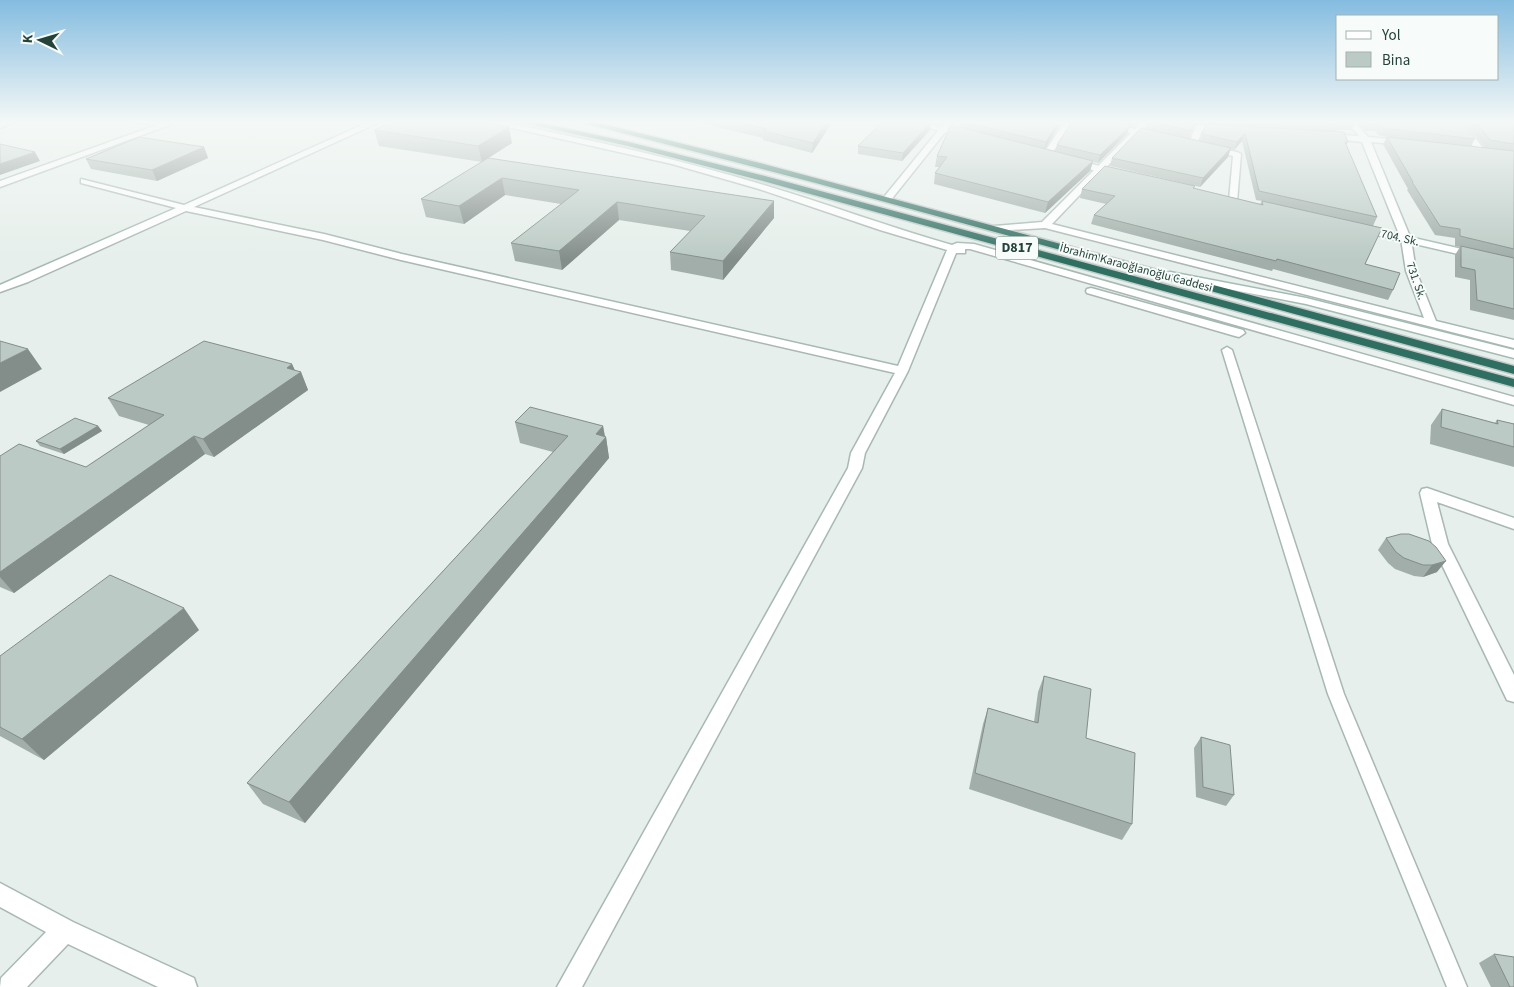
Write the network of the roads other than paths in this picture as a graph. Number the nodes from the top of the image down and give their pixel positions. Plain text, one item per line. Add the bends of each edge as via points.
1 (47, 167) edge
2 (276, 167) edge
3 (692, 167) edge
4 (719, 167) edge
5 (767, 167) edge
6 (914, 167) edge
7 (1094, 167) edge
8 (1236, 167) edge
9 (1377, 167) edge
10 (1098, 168) junction
11 (1128, 175) edge
12 (84, 182) dead end
13 (0, 184) edge
14 (887, 199) junction
15 (1234, 200) edge
16 (186, 208) junction
17 (1046, 225) junction
18 (1348, 226) edge
19 (995, 229) junction
20 (1406, 239) junction
21 (953, 249) junction
22 (1514, 264) edge
23 (1149, 272) junction
24 (0, 289) edge
25 (1217, 321) junction
26 (1432, 322) junction
27 (1514, 344) edge
28 (1227, 350) dead end
29 (1514, 354) edge
30 (1514, 370) edge
31 (902, 371) junction
32 (1514, 383) edge
33 (1514, 401) edge
34 (1514, 408) edge
35 (1514, 524) edge
36 (1514, 694) edge
37 (0, 894) edge
38 (65, 930) junction
39 (10, 987) edge
40 (185, 987) edge
41 (569, 987) edge
42 (1457, 987) edge

1 - 13 street
2 - 16 street
3 - 21 street
4 - 32 highway, İbrahim Karaoğlanoğlu Caddesi / D817
5 - 14 highway, İbrahim Karaoğlanoğlu Caddesi / D817
6 - 14 street
7 - 10 street
8 - 15 street
9 - 20 street, 731. Sk.
10 - 11 street
10 - 17 street
12 - 16 street
14 - 19 highway, İbrahim Karaoğlanoğlu Caddesi / D817
16 - 24 street
16 - 31 street
17 - 19 street
17 - 26 street
18 - 20 street, 704. Sk.
19 - 23 highway, İbrahim Karaoğlanoğlu Caddesi / D817
20 - 22 street, 704. Sk.
20 - 26 street, 731. Sk. via 1410,271
21 - 25 street via 970,246
21 - 31 street
23 - 29 street via 1306,301
23 - 30 highway, İbrahim Karaoğlanoğlu Caddesi / D817
25 - 33 street
25 - 34 street
26 - 27 street
28 - 42 lane via 1336,694
31 - 41 street via 858,453 855,468
35 - 36 street via 1427,493 1440,544
37 - 38 street
38 - 39 street
38 - 40 street

